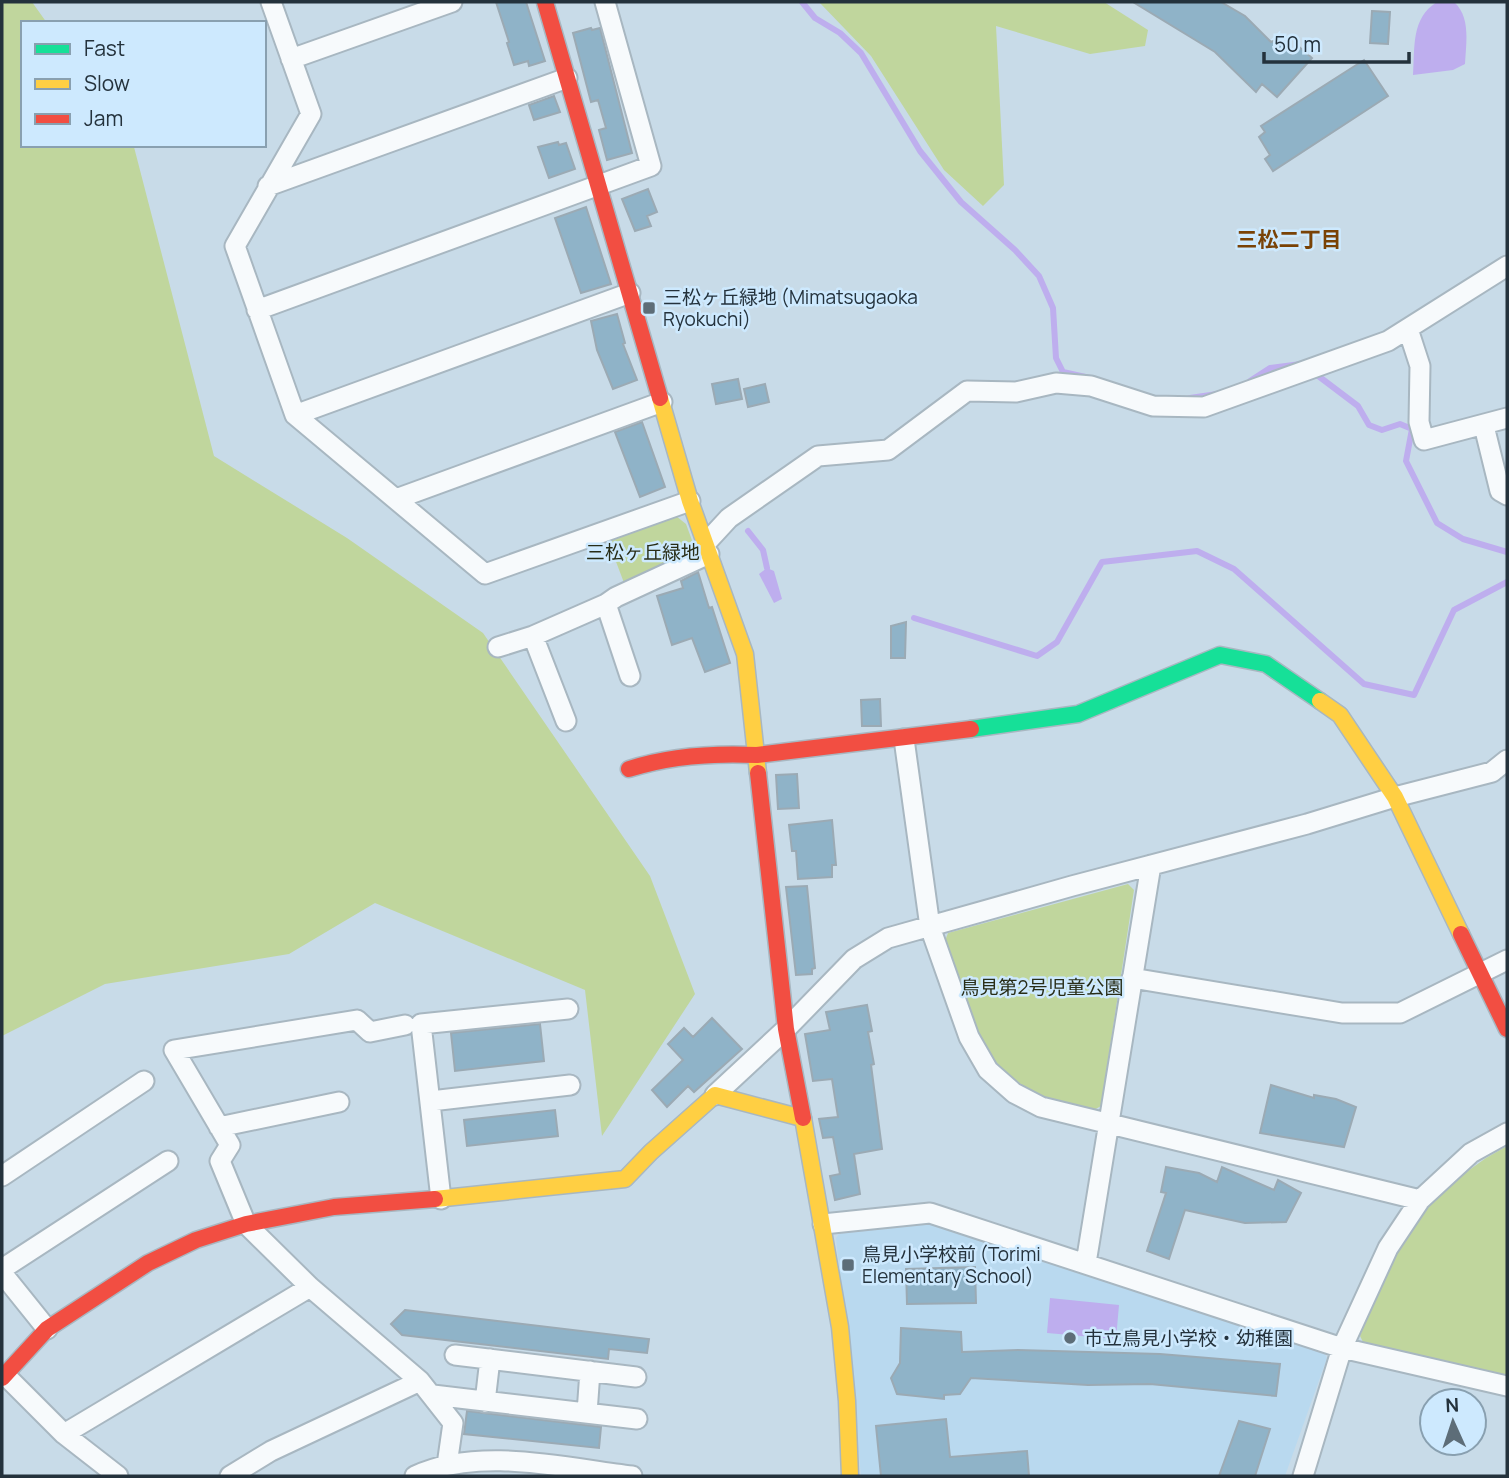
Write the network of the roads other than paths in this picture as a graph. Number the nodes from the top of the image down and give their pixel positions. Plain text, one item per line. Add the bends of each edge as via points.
1 (271, 2) edge
2 (452, 2) edge
3 (545, 2) edge
4 (605, 2) edge
5 (291, 59) junction
6 (567, 78) junction
7 (600, 185) junction
8 (268, 186) junction
9 (1507, 266) edge
10 (630, 293) junction
11 (257, 310) junction
12 (1408, 328) junction
13 (662, 402) junction
14 (295, 415) junction
15 (1507, 418) edge
16 (1484, 426) junction
17 (1507, 495) edge
18 (396, 499) junction
19 (690, 501) junction
20 (707, 549) junction
21 (606, 604) junction
22 (533, 636) junction
23 (498, 647) dead end
24 (630, 676) dead end
25 (566, 722) dead end
26 (904, 739) junction
27 (757, 755) junction
28 (1507, 760) edge
29 (629, 769) dead end
30 (1395, 797) junction
31 (1151, 865) junction
32 (930, 927) junction
33 (1507, 960) edge
34 (1481, 972) junction
35 (1132, 978) junction
36 (568, 1009) dead end
37 (405, 1025) dead end
38 (786, 1029) junction
39 (1507, 1029) edge
40 (144, 1081) dead end
41 (570, 1085) dead end
42 (715, 1095) junction
43 (431, 1101) junction
44 (339, 1102) dead end
45 (802, 1118) junction
46 (1108, 1124) junction
47 (219, 1127) junction
48 (1507, 1133) edge
49 (168, 1161) dead end
50 (2, 1176) edge
51 (441, 1199) junction
52 (1420, 1200) junction
53 (246, 1224) junction
54 (823, 1224) junction
55 (1086, 1263) junction
56 (2, 1271) edge
57 (310, 1287) junction
58 (47, 1329) junction
59 (1342, 1348) junction
60 (455, 1355) dead end
61 (490, 1359) junction
62 (590, 1371) junction
63 (3, 1376) edge
64 (636, 1377) dead end
65 (1507, 1386) edge
66 (427, 1388) junction
67 (485, 1402) junction
68 (587, 1413) junction
69 (638, 1419) dead end
70 (64, 1434) junction
71 (447, 1465) junction
72 (105, 1473) edge
73 (230, 1476) edge
74 (418, 1476) edge
75 (632, 1476) edge
76 (850, 1476) edge
77 (1303, 1476) edge

1 - 5 street
2 - 5 street
3 - 6 street
4 - 7 street via 651,166
5 - 8 street via 311,114
6 - 7 street
6 - 8 street
7 - 10 street
7 - 11 street
8 - 11 street via 235,246
9 - 12 street
10 - 13 street
10 - 14 street
11 - 14 street
12 - 16 street via 1420,366 1419,422 1424,440
12 - 20 street via 1388,341 1203,407 1153,406 1091,386 1056,383 1016,392 967,391 888,450 818,456 729,517
13 - 18 street
13 - 19 street
14 - 18 street
15 - 16 street
16 - 17 street via 1500,491
18 - 19 street via 485,574
19 - 20 street
20 - 21 street
20 - 27 street via 745,654
21 - 22 street
21 - 24 street
22 - 23 street
22 - 25 street
26 - 27 street
26 - 30 street via 1078,714 1220,656 1266,664 1340,715
26 - 32 street
27 - 29 street via 657,760
27 - 38 street
28 - 30 street via 1492,772
30 - 31 street
30 - 34 street
31 - 32 street
31 - 35 street
32 - 38 street via 888,938 854,959
32 - 46 street via 969,1037 988,1070 1014,1093 1041,1107
33 - 34 street
34 - 35 street via 1400,1013 1342,1013
34 - 39 street
35 - 46 street
36 - 43 street via 421,1024
37 - 47 street via 370,1032 356,1020 174,1050
38 - 42 street
38 - 45 street
40 - 50 street
41 - 43 street
42 - 45 street
42 - 51 street via 625,1179
43 - 51 street
44 - 47 street
45 - 54 street
46 - 52 street
46 - 55 street
47 - 53 street via 230,1145 220,1161
48 - 52 street via 1471,1153
49 - 56 street
51 - 53 street via 334,1207
52 - 59 street via 1388,1248
53 - 57 street
53 - 58 street via 196,1240 148,1263
54 - 55 street via 930,1213
54 - 76 street via 840,1327
55 - 59 street
56 - 58 street
57 - 66 street
57 - 70 street
58 - 63 street
59 - 65 street
59 - 77 street
60 - 61 street
61 - 62 street
61 - 67 street
62 - 64 street
62 - 68 street
63 - 70 street
66 - 67 street
66 - 71 street via 453,1423
66 - 73 street via 271,1451
67 - 68 street
68 - 69 street
70 - 72 street
71 - 74 street
71 - 75 street via 490,1459

